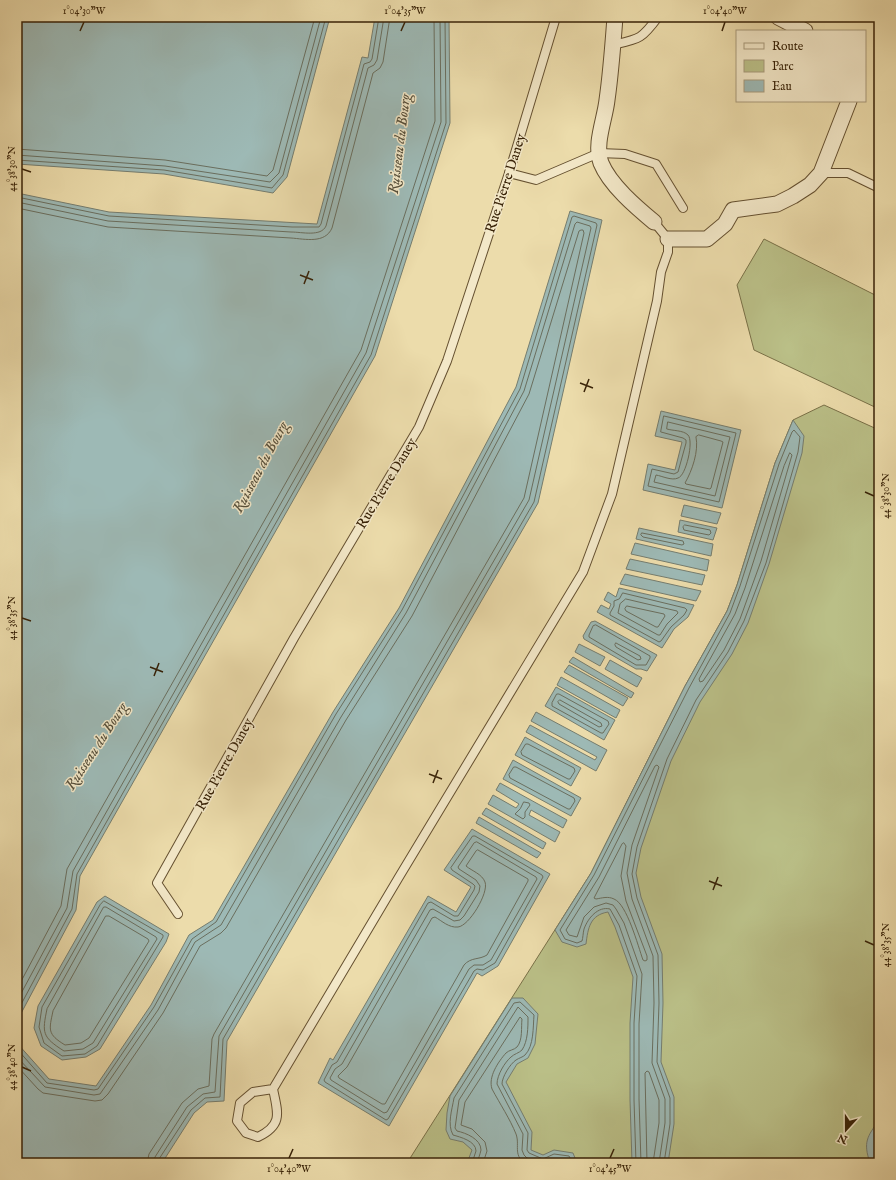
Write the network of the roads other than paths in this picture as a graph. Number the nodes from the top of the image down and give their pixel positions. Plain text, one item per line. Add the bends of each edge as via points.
1 (556, 17) edge
2 (615, 17) edge
3 (658, 17) edge
4 (778, 17) edge
5 (803, 30) edge
6 (612, 45) junction
7 (849, 102) edge
8 (599, 153) junction
9 (509, 173) junction
10 (821, 173) junction
11 (879, 188) edge
12 (683, 208) dead end
13 (654, 222) joint
14 (668, 239) junction
15 (178, 914) dead end
16 (273, 1089) junction

1 - 9 lane, Rue Pierre Daney
2 - 6 street
3 - 6 lane via 645,34 635,40
4 - 5 street
6 - 8 street
7 - 10 street
8 - 9 lane via 536,180
8 - 12 lane via 625,154 656,164
8 - 13 street via 600,161 610,179
9 - 15 lane, Rue Pierre Daney via 447,361 419,427 294,638 158,883
10 - 11 lane via 848,173
10 - 14 street via 810,185 777,204 733,210 725,224 707,239
13 - 14 lane
14 - 16 lane via 668,252 612,494 583,572
16 - 16 lane via 253,1092 240,1104 237,1121 246,1133 258,1138 269,1132 276,1124 277,1108

